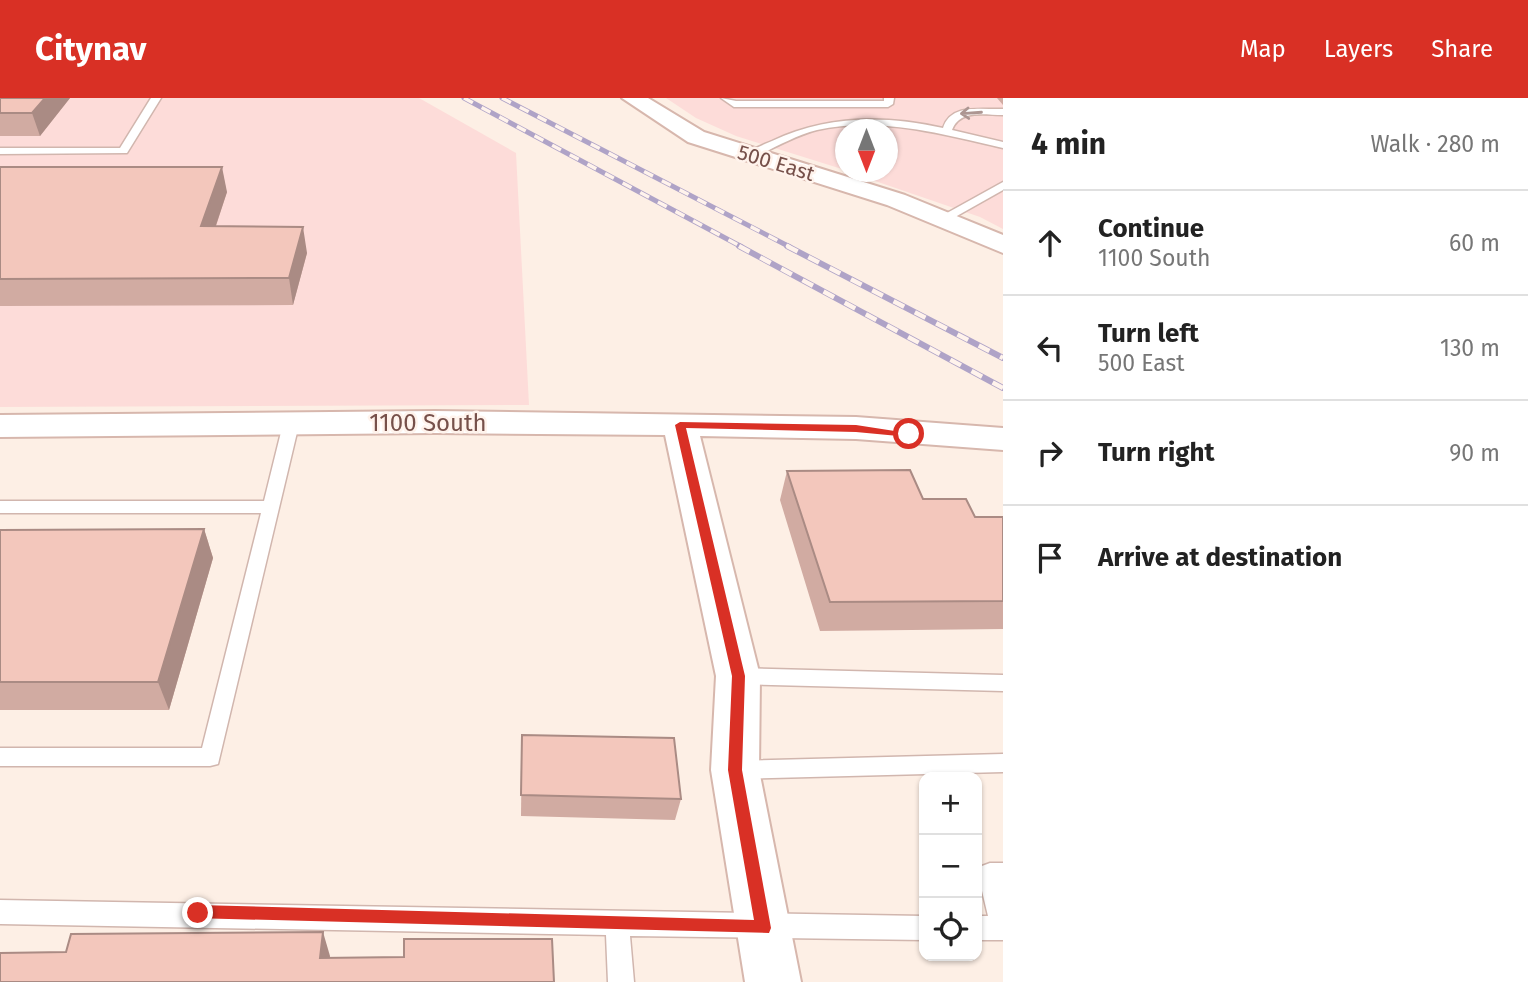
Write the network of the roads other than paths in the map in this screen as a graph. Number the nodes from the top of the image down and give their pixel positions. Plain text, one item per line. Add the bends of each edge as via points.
1 (156, 98) edge
2 (632, 98) edge
3 (726, 98) edge
4 (889, 98) edge
5 (1003, 112) edge
6 (948, 129) junction
7 (1003, 145) edge
8 (0, 151) edge
9 (749, 156) junction
10 (1003, 184) edge
11 (944, 218) junction
12 (1003, 245) edge
13 (1003, 421) edge
14 (291, 424) junction
15 (680, 425) junction
16 (0, 426) edge
17 (856, 428) junction
18 (1003, 439) edge
19 (0, 507) edge
20 (271, 507) junction
21 (738, 676) junction
22 (1003, 683) edge
23 (0, 757) edge
24 (1003, 763) edge
25 (735, 770) junction
26 (1003, 874) edge
27 (0, 912) edge
28 (617, 924) junction
29 (764, 928) junction
30 (919, 928) edge
31 (982, 928) edge
32 (1003, 928) edge
33 (621, 982) edge
34 (773, 982) edge

1 - 8 lane via 124,151
2 - 9 street, 500 East via 696,137
3 - 4 lane via 734,104 888,104
5 -> 6 lane via 960,113 951,119
6 - 7 lane
6 - 9 lane via 861,121 816,127
9 - 11 street, 500 East
10 - 11 lane
11 - 12 street, 500 East
13 - 17 street, 1100 South
14 - 15 street, 1100 South
14 - 16 street, 1100 South
14 - 20 lane
15 - 17 street, 1100 South
15 - 21 street
17 - 18 street, 1100 South
19 - 20 lane
20 - 23 lane via 211,757
21 - 22 lane
21 - 25 street
24 - 25 lane
25 - 29 street
26 - 32 lane via 990,874
27 - 28 lane
28 - 29 lane
28 - 33 lane
29 - 30 lane
29 - 34 street
31 - 32 lane

